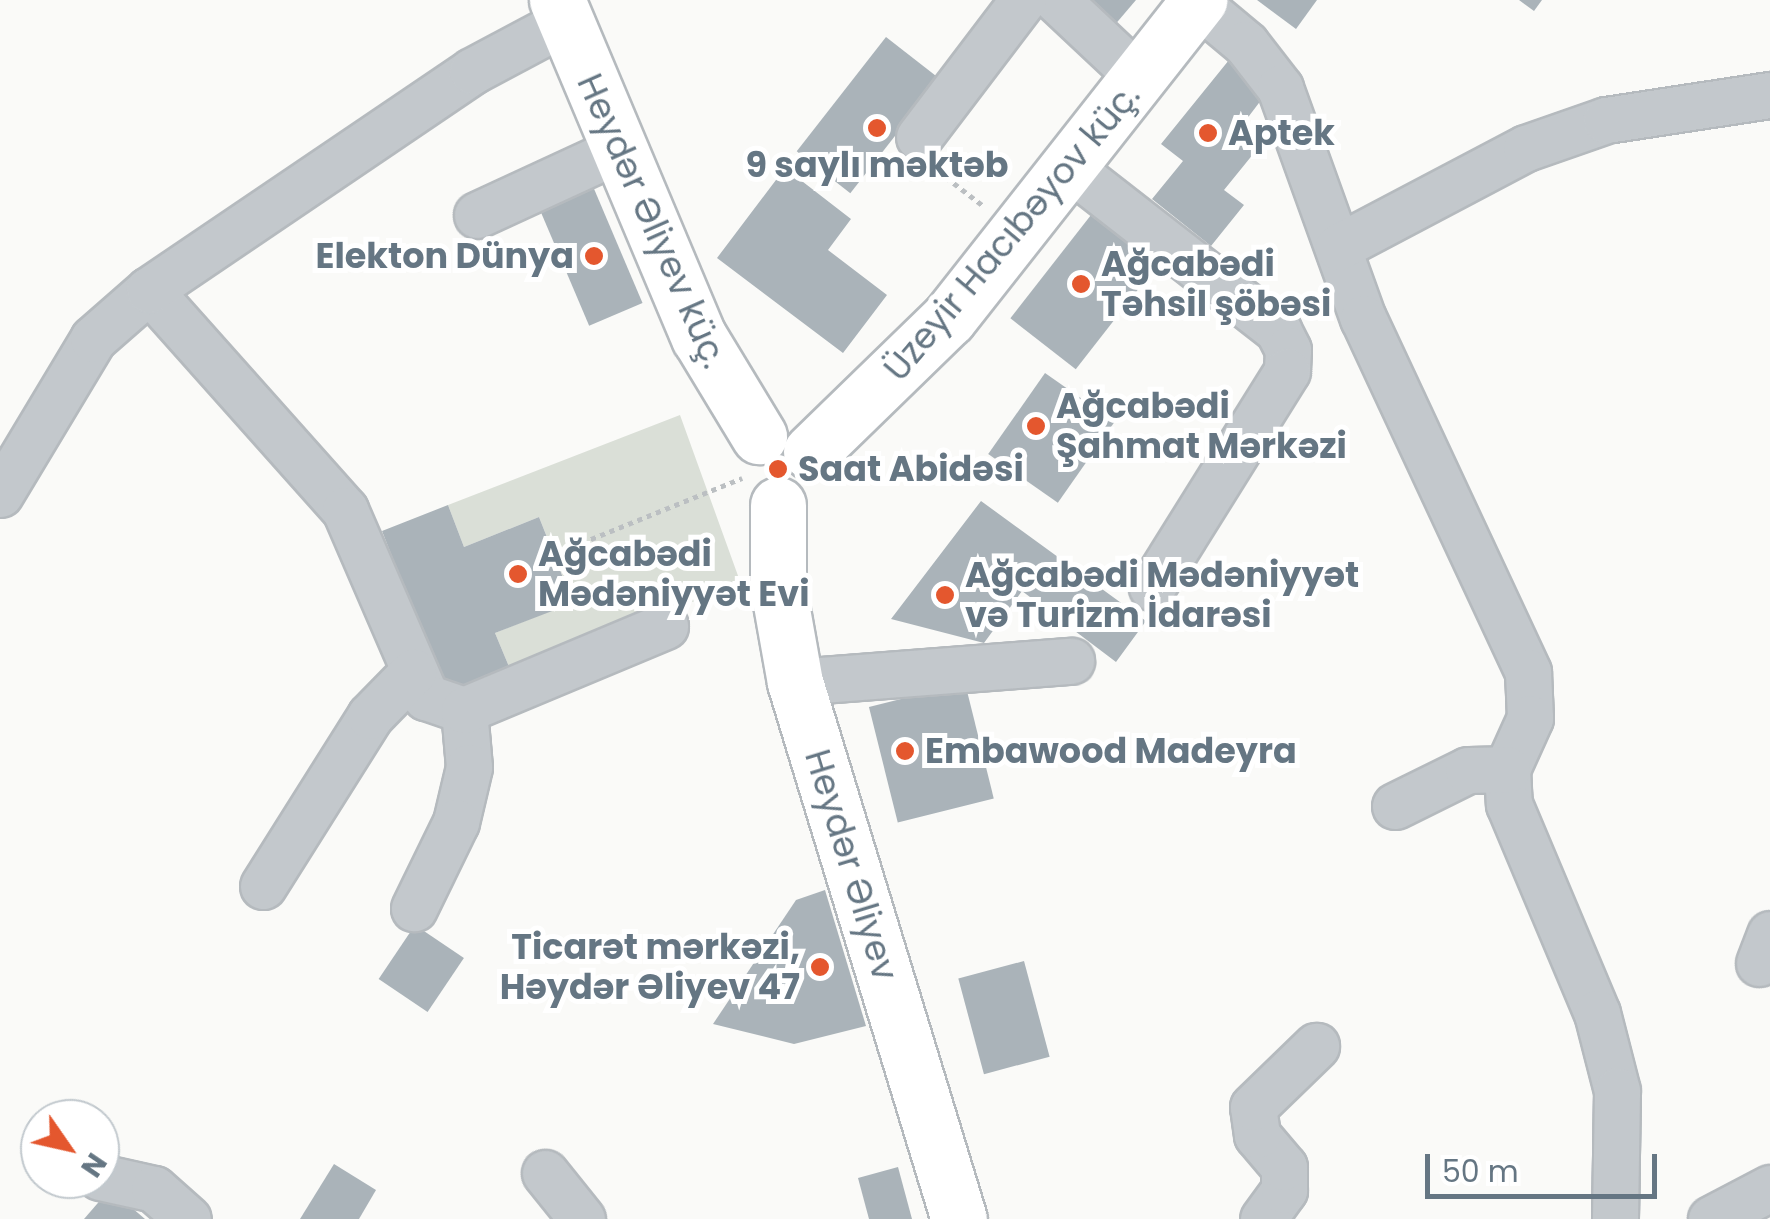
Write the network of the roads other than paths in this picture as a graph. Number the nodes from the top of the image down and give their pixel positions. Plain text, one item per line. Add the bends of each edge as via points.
1 (1023, 0) edge
2 (1057, 0) edge
3 (1198, 1) edge
4 (562, 11) edge
5 (1140, 78) junction
6 (1770, 95) edge
7 (620, 149) junction
8 (922, 149) road end
9 (1070, 168) junction
10 (477, 215) dead end
11 (1338, 247) junction
12 (150, 290) junction
13 (760, 473) junction
14 (0, 494) edge
15 (1152, 586) dead end
16 (665, 626) dead end
17 (1071, 662) dead end
18 (413, 672) junction
19 (795, 682) junction
20 (464, 710) junction
21 (1507, 770) junction
22 (1396, 806) dead end
23 (263, 886) dead end
24 (414, 908) dead end
25 (1316, 1046) dead end
26 (545, 1173) dead end
27 (120, 1181) edge
28 (1770, 1188) edge
29 (188, 1219) edge
30 (582, 1219) edge
31 (959, 1219) edge
32 (1262, 1219) edge
33 (1615, 1219) edge
34 (1712, 1219) edge

1 - 8 street
2 - 5 street
3 - 5 main road, Üzeyir Hacıbəyov küç.
3 - 11 street via 1246,44 1280,88
4 - 7 main road, Heydər Əliyev küç.
4 - 12 street
5 - 9 main road, Üzeyir Hacıbəyov küç.
6 - 11 street via 1606,120 1542,143
7 - 10 street
7 - 13 main road, Heydər Əliyev küç.
9 - 13 main road, Üzeyir Hacıbəyov küç. via 906,366 812,452 809,487
9 - 15 street via 1278,330 1288,350 1287,371
11 - 21 street via 1364,318 1528,672 1530,718
12 - 14 street via 93,339
12 - 18 street via 346,510
13 - 19 main road, Heydər Əliyev
16 - 20 street
17 - 19 street
18 - 20 street via 426,696
18 - 23 street via 370,716
19 - 31 main road, Heydər Əliyev
20 - 24 street via 470,753 456,822
21 - 22 street via 1468,770
21 - 33 street via 1509,804 1597,1013 1616,1090
25 - 32 street via 1252,1107 1257,1135 1284,1166 1284,1190
26 - 30 street
27 - 29 street via 154,1189
28 - 34 street

